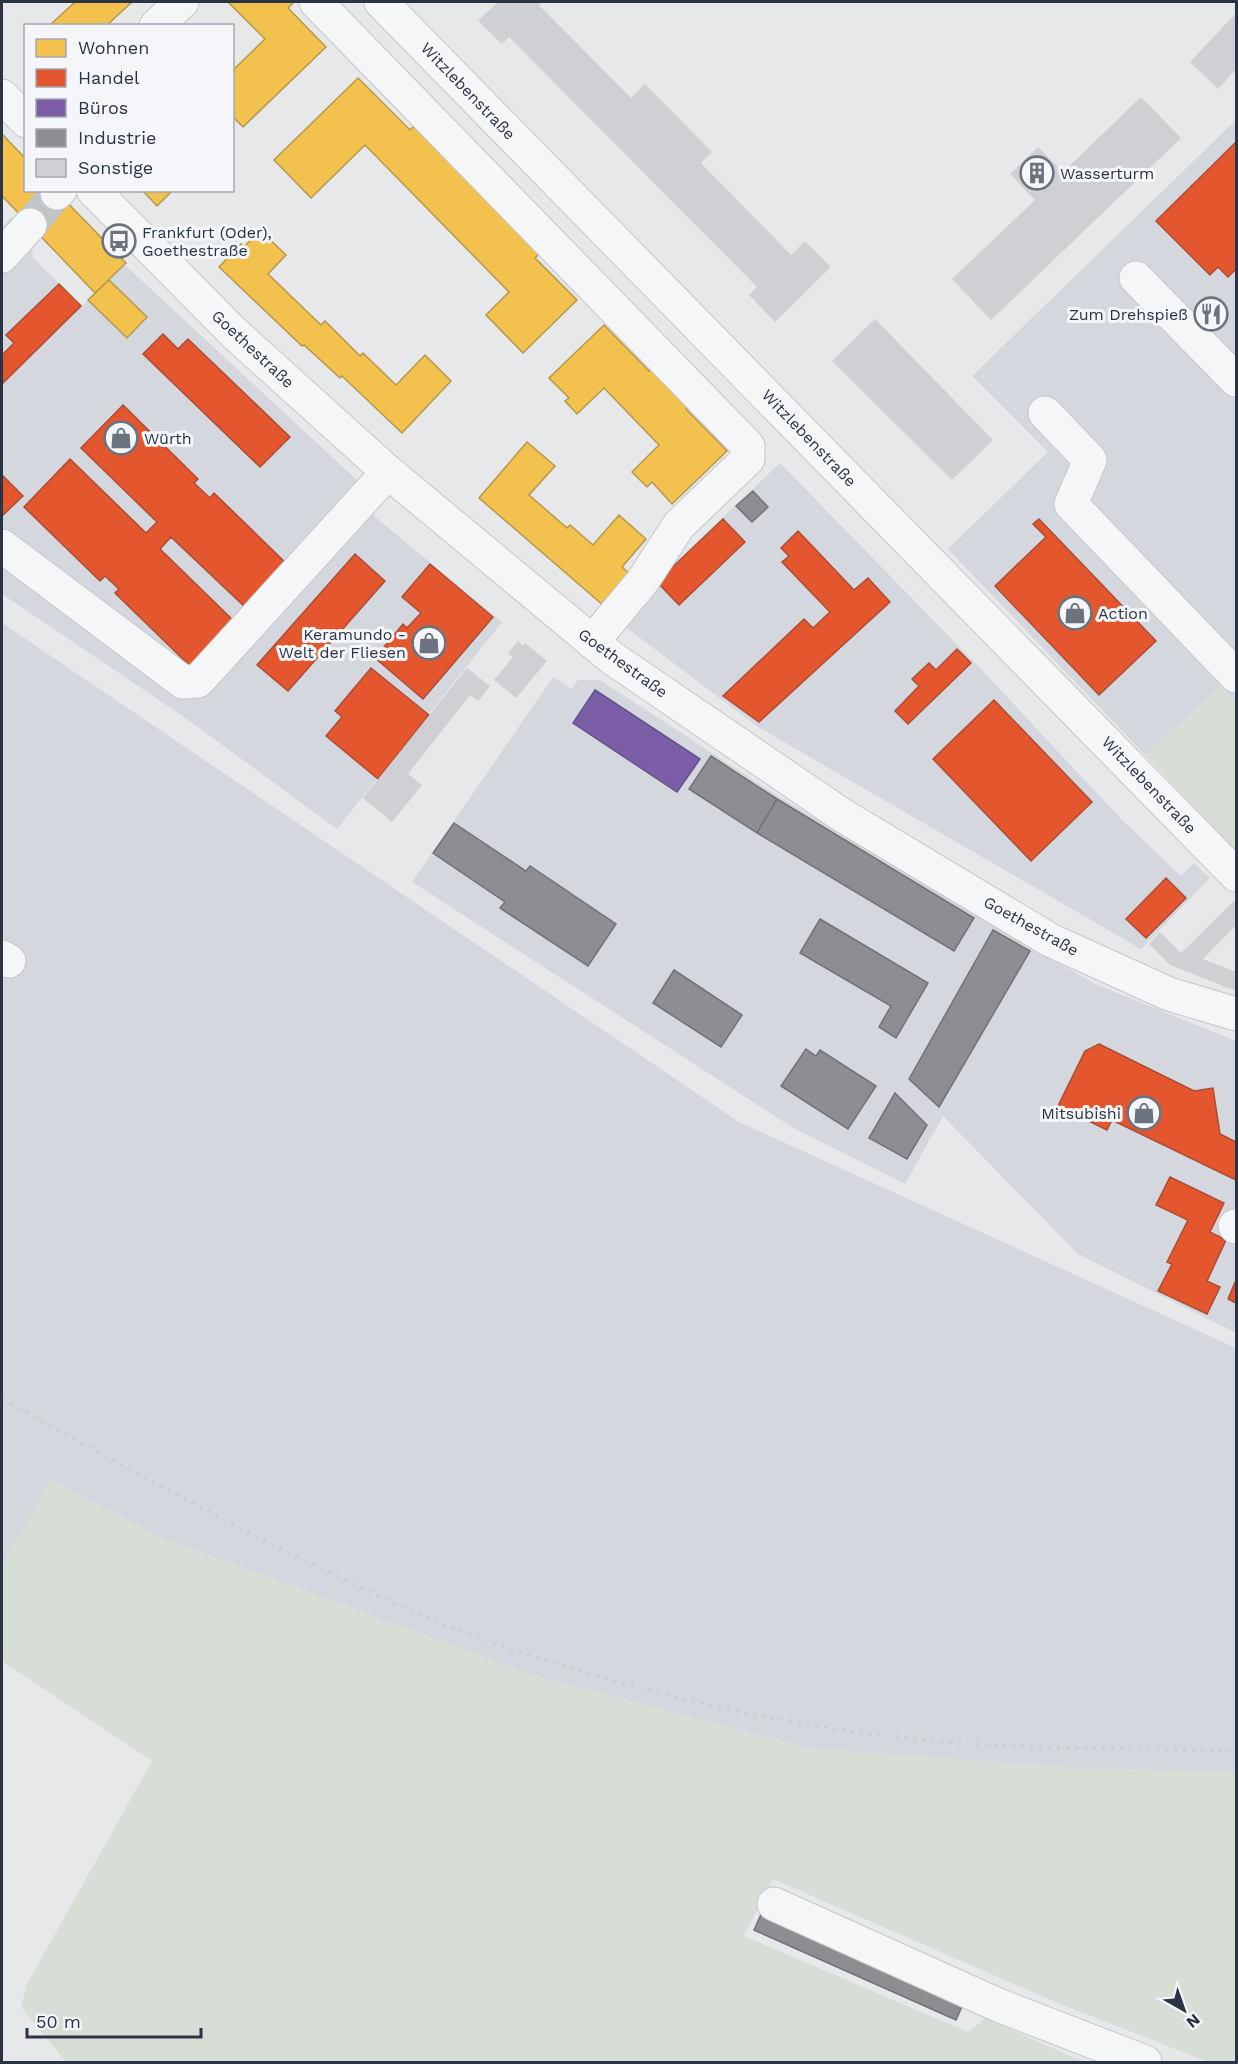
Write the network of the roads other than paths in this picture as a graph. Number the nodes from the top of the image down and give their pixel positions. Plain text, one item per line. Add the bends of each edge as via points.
1 (182, 2) edge
2 (316, 2) edge
3 (384, 3) edge
4 (158, 24) edge
5 (2, 96) edge
6 (24, 119) edge
7 (95, 192) edge
8 (30, 225) tunnel mouth
9 (2, 256) edge
10 (1136, 278) dead end
11 (1236, 380) edge
12 (1045, 413) dead end
13 (388, 472) junction
14 (2, 546) edge
15 (592, 642) junction
16 (1236, 676) edge
17 (1236, 875) edge
18 (1236, 1014) edge
19 (774, 1904) dead end
20 (1145, 2062) edge

1 - 4 street
2 - 15 street via 748,446 748,459 679,525 642,582
3 - 17 street, Witzlebenstraße
5 - 6 street
7 - 13 street, Goethestraße via 233,332
8 - 9 street
10 - 11 street
12 - 16 street via 1090,460 1071,504
13 - 14 street via 198,681 183,682
13 - 15 street, Goethestraße
15 - 18 street, Goethestraße via 842,815 1050,940 1168,994
19 - 20 street via 998,2005

